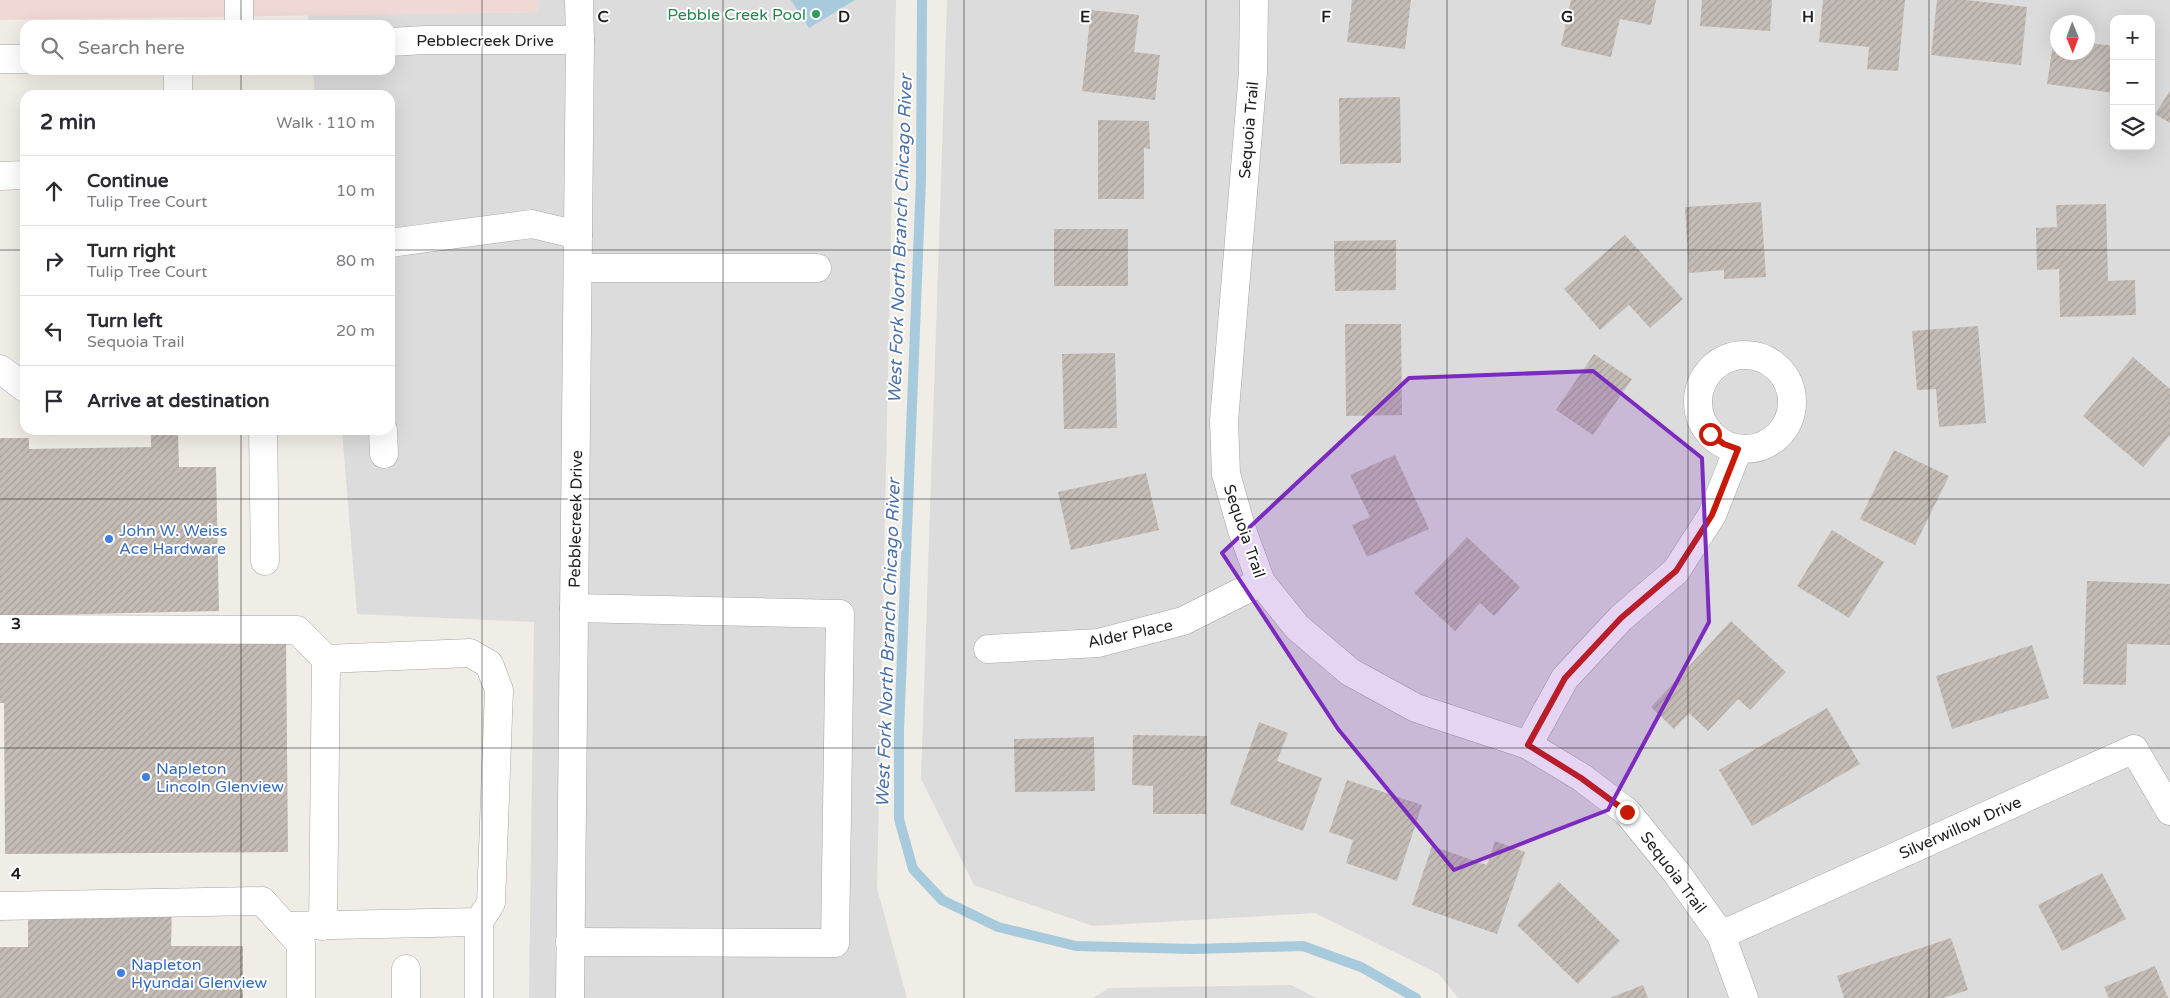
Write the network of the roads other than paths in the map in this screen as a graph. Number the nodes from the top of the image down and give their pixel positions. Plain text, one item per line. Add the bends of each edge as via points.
1 (239, 0) edge
2 (578, 0) edge
3 (1254, 0) edge
4 (239, 20) edge
5 (580, 40) junction
6 (395, 42) edge
7 (0, 59) edge
8 (20, 59) edge
9 (178, 75) edge
10 (178, 90) edge
11 (20, 175) edge
12 (0, 176) edge
13 (578, 234) junction
14 (395, 242) edge
15 (578, 268) junction
16 (817, 268) dead end
17 (0, 369) edge
18 (20, 384) edge
19 (263, 435) edge
20 (1738, 449) dead end
21 (265, 561) dead end
22 (1261, 582) junction
23 (574, 608) junction
24 (0, 628) edge
25 (988, 649) dead end
26 (326, 659) junction
27 (1528, 745) junction
28 (2170, 811) edge
29 (0, 906) edge
30 (479, 922) junction
31 (284, 926) junction
32 (323, 926) junction
33 (1721, 935) junction
34 (570, 942) junction
35 (406, 968) dead end
36 (301, 998) edge
37 (406, 998) edge
38 (479, 998) edge
39 (570, 998) edge
40 (1744, 998) edge

1 - 4 street
2 - 5 street, Pebblecreek Drive
3 - 22 street, Sequoia Trail via 1253,72 1224,421 1226,474
5 - 6 street, Pebblecreek Drive
5 - 13 street, Pebblecreek Drive
7 - 8 street
9 - 10 street
11 - 12 street
13 - 14 street via 532,224
13 - 15 street, Pebblecreek Drive
15 - 16 street
15 - 23 street, Pebblecreek Drive
17 - 18 street
19 - 21 street
20 - 27 street via 1712,515 1676,571 1621,618 1565,678
22 - 25 street, Alder Place via 1183,621 1098,644
22 - 27 street, Sequoia Trail via 1297,627 1350,672 1416,708
23 - 34 street, Pebblecreek Drive
23 - 34 street via 840,614 835,943
24 - 26 street via 297,630
26 - 30 street via 470,653 489,664 499,690 492,903
26 - 32 street
27 - 33 street, Sequoia Trail via 1627,812
28 - 33 street, Silverwillow Drive via 2134,749
29 - 31 street via 262,901
30 - 32 street
30 - 38 street
31 - 32 street
31 - 36 street via 301,944
33 - 40 street, Sequoia Trail
34 - 39 street, Pebblecreek Drive
35 - 37 street

